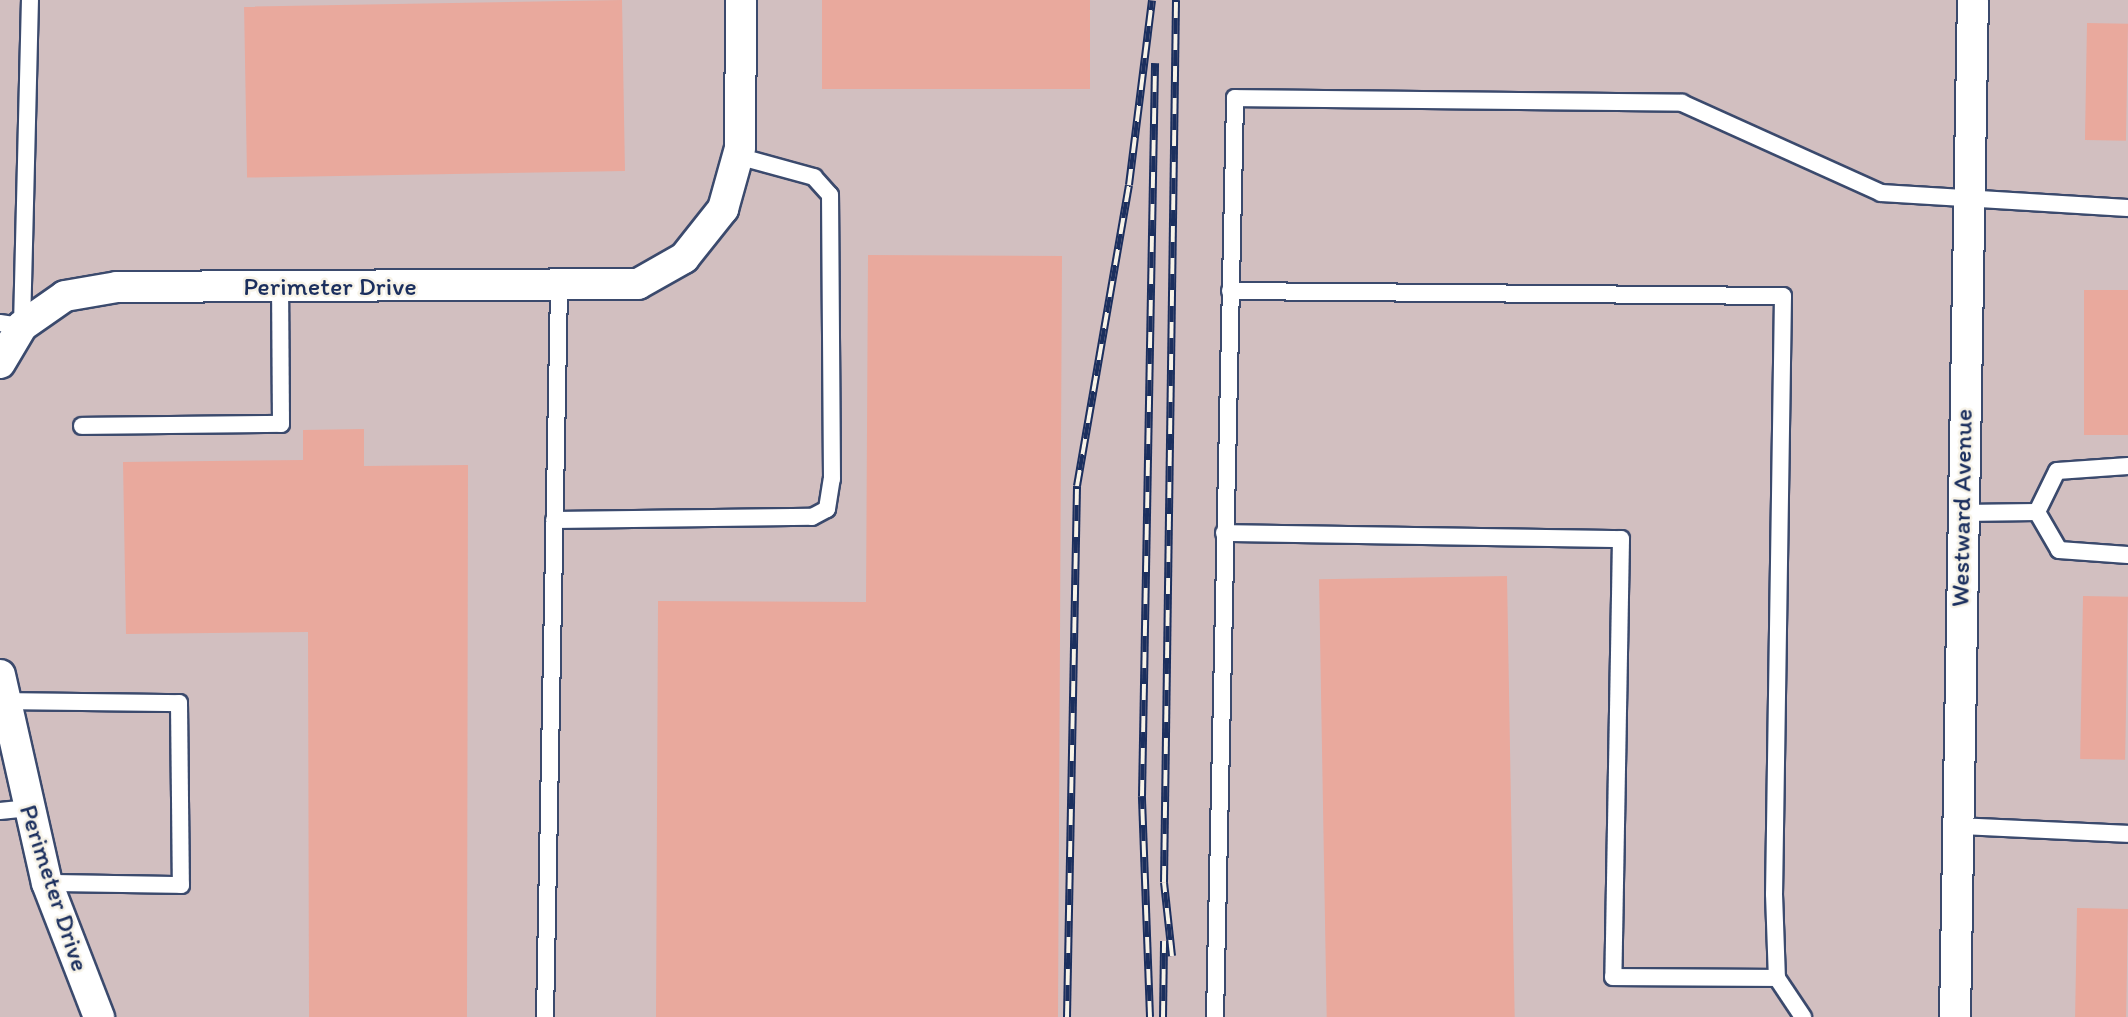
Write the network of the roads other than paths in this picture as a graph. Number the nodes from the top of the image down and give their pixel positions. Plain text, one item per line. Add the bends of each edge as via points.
1 (30, 0) edge
2 (741, 0) edge
3 (1973, 0) edge
4 (737, 156) junction
5 (1966, 195) junction
6 (2128, 208) edge
7 (559, 286) junction
8 (280, 287) junction
9 (1230, 291) junction
10 (11, 324) edge
11 (0, 363) edge
12 (82, 425) dead end
13 (2128, 467) edge
14 (2037, 512) junction
15 (1962, 513) junction
16 (555, 520) junction
17 (1224, 533) junction
18 (2128, 555) edge
19 (2, 688) edge
20 (13, 809) edge
21 (1959, 826) junction
22 (2128, 834) edge
23 (47, 883) junction
24 (1777, 978) junction
25 (99, 1017) edge
26 (545, 1017) edge
27 (1215, 1017) edge
28 (1802, 1017) edge
29 (1955, 1017) edge

1 - 10 lane
2 - 4 street
3 - 5 street, Westward Avenue
4 - 7 street, Perimeter Drive via 723,209 684,258 638,284
4 - 16 lane via 814,177 830,195 832,480 827,509 812,517
5 - 6 lane
5 - 9 lane via 1881,193 1682,103 1235,98
5 - 15 street, Westward Avenue
7 - 8 street, Perimeter Drive
7 - 16 lane
8 - 10 street, Perimeter Drive via 117,287 65,296
8 - 12 lane via 281,424
9 - 17 lane
9 - 24 lane via 1783,296
10 - 11 street, Perimeter Drive
13 - 14 lane via 2057,471
14 - 15 lane
14 - 18 lane via 2059,550
15 - 21 street, Westward Avenue
16 - 26 lane
17 - 24 lane via 1620,539 1613,977
17 - 27 lane
19 - 20 street, Perimeter Drive
19 - 23 lane via 179,703 181,885
20 - 23 street, Perimeter Drive
21 - 22 lane
21 - 29 street, Westward Avenue
23 - 25 street, Perimeter Drive
24 - 28 lane

